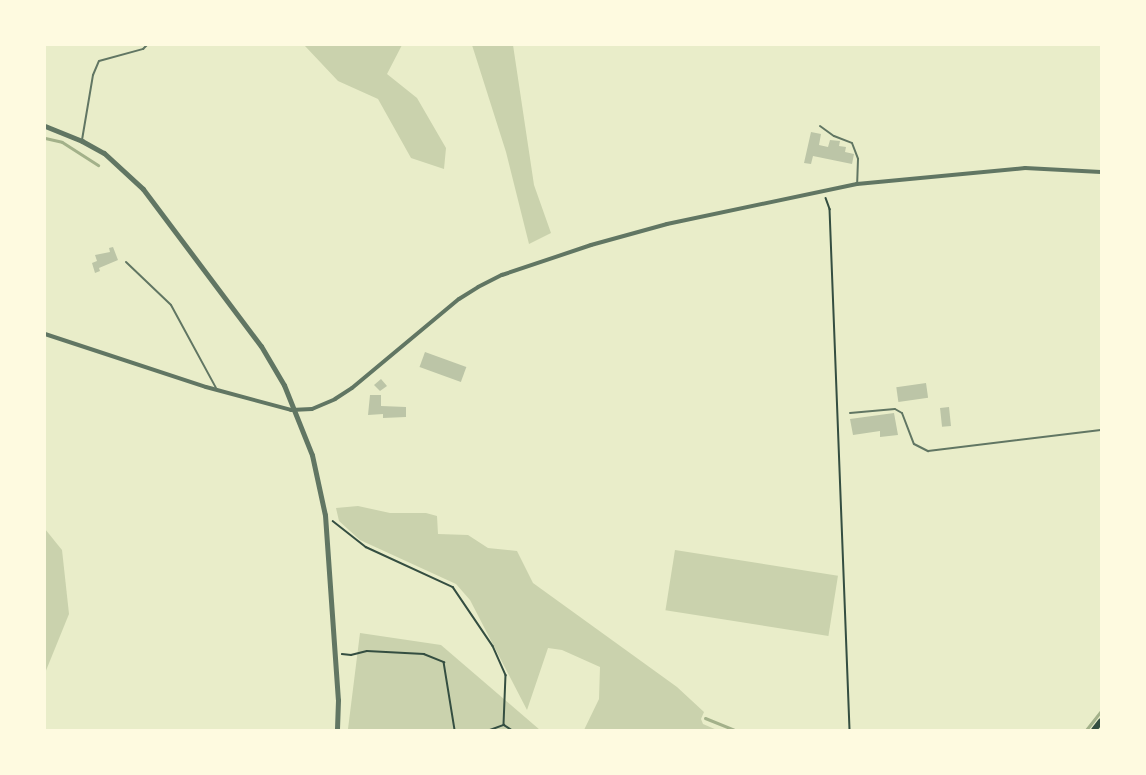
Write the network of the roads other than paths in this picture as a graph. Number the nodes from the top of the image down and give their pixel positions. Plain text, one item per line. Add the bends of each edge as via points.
1 (147, 45) edge
2 (45, 126) edge
3 (820, 126) dead end
4 (82, 141) junction
5 (1101, 172) edge
6 (857, 184) junction
7 (126, 262) dead end
8 (45, 334) edge
9 (218, 390) junction
10 (296, 410) junction
11 (850, 413) dead end
12 (1101, 430) edge
13 (1101, 721) edge
14 (337, 730) edge
15 (1094, 730) edge

1 - 4 lane via 99,61
2 - 4 street
3 - 6 lane via 852,143 858,159
4 - 10 street via 123,168 172,224 261,346
5 - 6 street via 1025,168
6 - 10 street via 667,224 502,275 459,299 335,399 312,409
7 - 9 lane via 171,305
8 - 9 street
9 - 10 street
10 - 14 street via 312,455 325,515
11 - 12 lane via 895,409 902,413 914,444 928,451
13 - 15 main road

